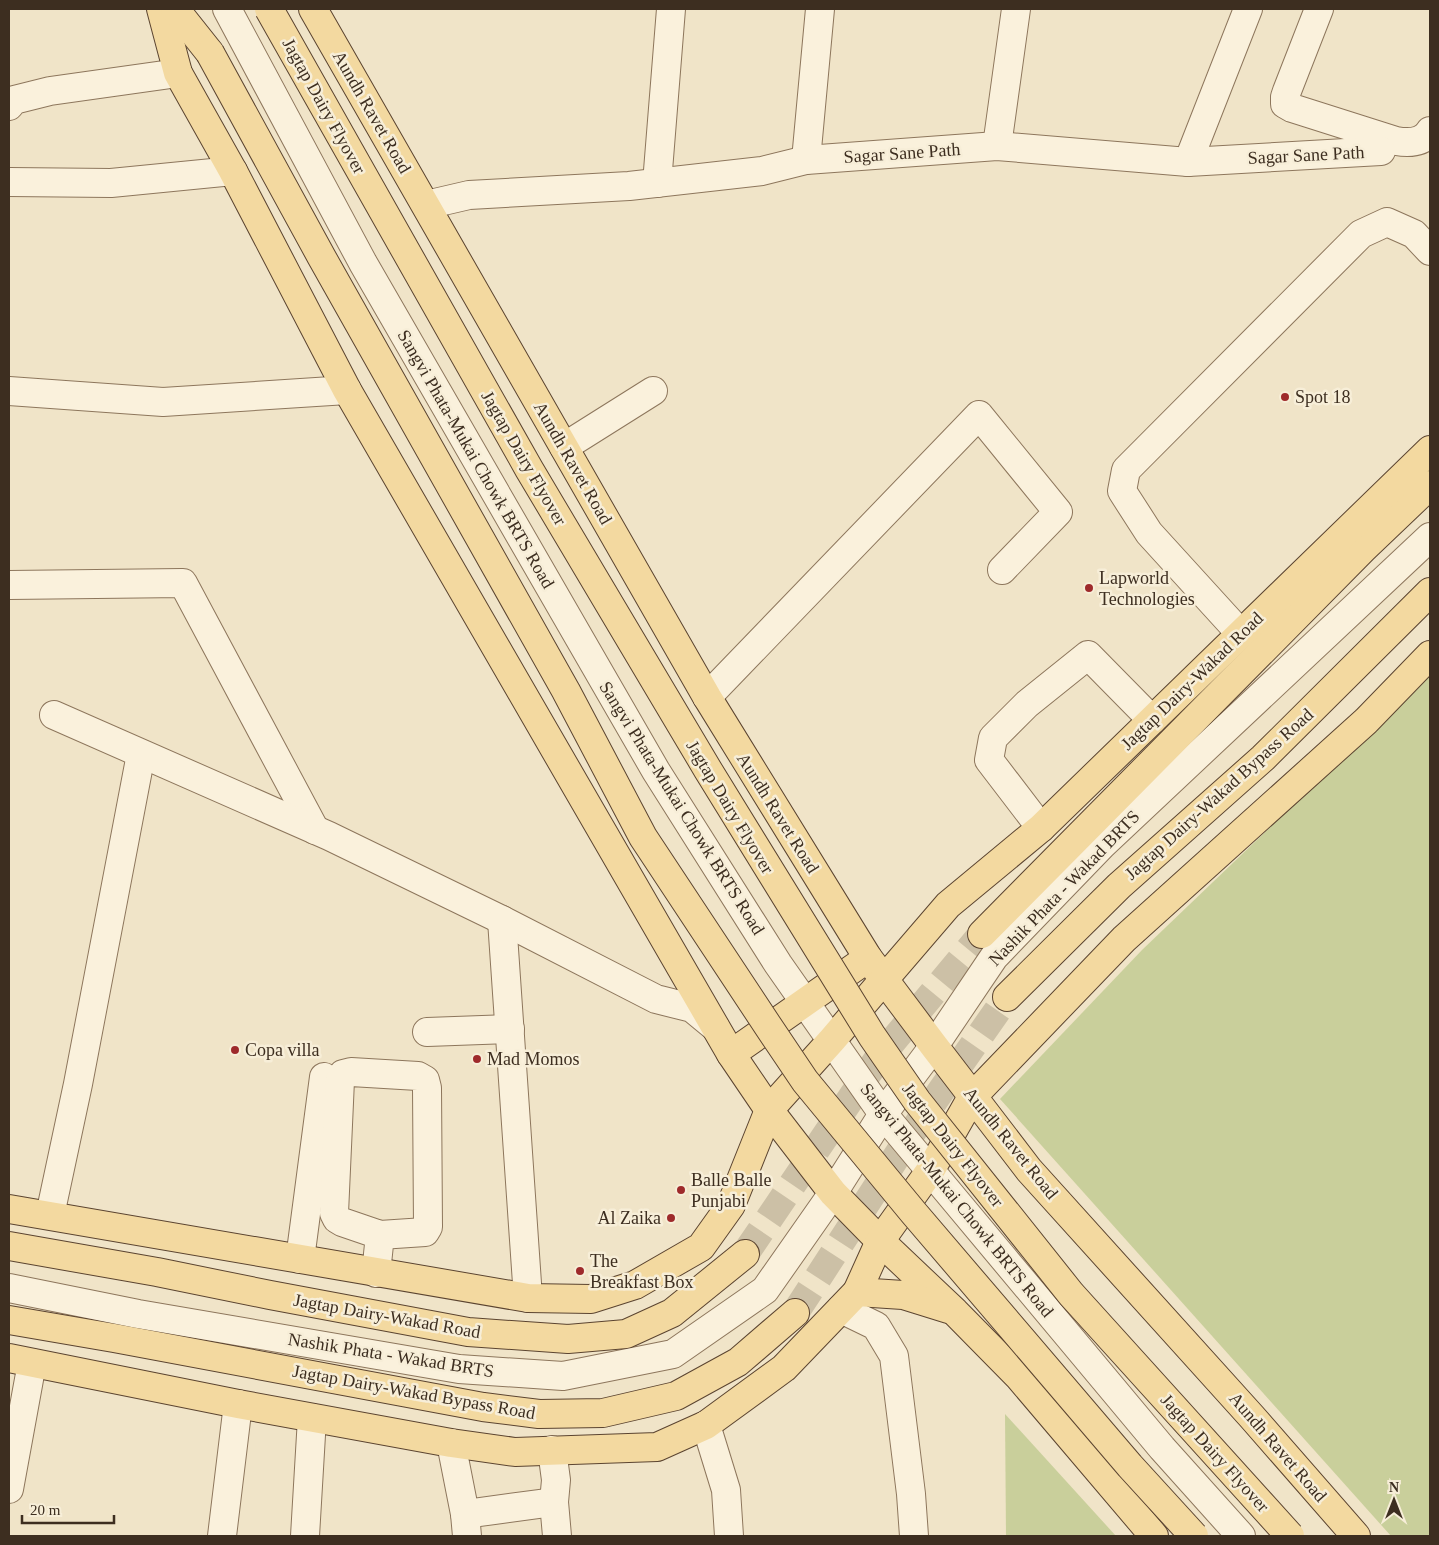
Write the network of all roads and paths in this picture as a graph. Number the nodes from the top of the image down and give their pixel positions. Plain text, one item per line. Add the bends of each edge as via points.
1 (161, 9) edge
2 (175, 9) edge
3 (227, 9) edge
4 (269, 9) edge
5 (313, 9) edge
6 (670, 9) edge
7 (820, 9) edge
8 (1016, 9) edge
9 (1248, 9) edge
10 (1319, 9) edge
11 (178, 73) junction
12 (9, 106) edge
13 (1430, 131) edge
14 (997, 146) junction
15 (1381, 150) dead end
16 (806, 160) junction
17 (1188, 162) junction
18 (233, 171) junction
19 (9, 176) edge
20 (658, 183) junction
21 (426, 205) junction
22 (1430, 251) edge
23 (347, 390) junction
24 (9, 391) edge
25 (653, 391) dead end
26 (564, 447) junction
27 (1430, 450) edge
28 (1430, 485) edge
29 (1430, 537) edge
30 (1002, 570) dead end
31 (9, 585) edge
32 (1430, 592) edge
33 (1241, 634) junction
34 (1430, 655) edge
35 (706, 697) junction
36 (54, 715) dead end
37 (1152, 720) junction
38 (141, 754) junction
39 (1041, 828) junction
40 (315, 830) junction
41 (502, 920) junction
42 (982, 934) tunnel mouth
43 (868, 958) junction
44 (885, 979) junction
45 (1007, 997) tunnel mouth
46 (805, 1002) junction
47 (715, 1027) junction
48 (510, 1029) junction
49 (427, 1032) dead end
50 (832, 1040) junction
51 (934, 1046) junction
52 (731, 1054) junction
53 (326, 1066) dead end
54 (972, 1096) junction
55 (769, 1110) junction
56 (883, 1114) junction
57 (930, 1171) junction
58 (833, 1193) junction
59 (9, 1209) edge
60 (50, 1215) junction
61 (380, 1235) junction
62 (880, 1241) junction
63 (9, 1246) edge
64 (745, 1254) tunnel mouth
65 (300, 1259) junction
66 (376, 1273) junction
67 (9, 1288) edge
68 (528, 1298) junction
69 (849, 1300) junction
70 (955, 1312) junction
71 (795, 1313) tunnel mouth
72 (9, 1320) edge
73 (20, 1361) edge
74 (238, 1404) junction
75 (312, 1418) junction
76 (706, 1425) junction
77 (451, 1443) junction
78 (552, 1450) junction
79 (9, 1489) edge
80 (554, 1502) junction
81 (466, 1525) edge
82 (222, 1536) edge
83 (305, 1536) edge
84 (557, 1536) edge
85 (729, 1536) edge
86 (914, 1536) edge
87 (1154, 1536) edge
88 (1194, 1536) edge
89 (1241, 1536) edge
90 (1290, 1536) edge
91 (1356, 1536) edge

1 - 11 main road
2 - 88 main road, bridge via 210,53 566,691 643,837 768,1026 805,1081 913,1212
3 - 46 street, Sangvi Phata-Mukai Chowk BRTS Road via 363,263 656,771
4 - 90 main road, Jagtap Dairy Flyover, bridge via 529,469 708,770 872,1036 917,1101 1071,1294
5 - 21 main road, Aundh Ravet Road
6 - 20 street
7 - 16 street
8 - 14 street
9 - 17 street
10 - 13 street via 1285,104 1396,141 1410,143 1427,136
11 - 12 street via 50,91 14,100
11 - 18 main road
14 - 16 street, Sagar Sane Path
14 - 17 street, Sagar Sane Path
15 - 17 street, Sagar Sane Path
16 - 20 street, Sagar Sane Path via 762,171
18 - 19 street via 111,183
18 - 23 main road
20 - 21 street, Sagar Sane Path via 469,195
21 - 26 main road, Aundh Ravet Road
22 - 33 street via 1414,234 1387,222 1361,234 1126,470 1122,491 1149,533
23 - 24 street via 163,402
23 - 47 main road
25 - 26 street
26 - 35 main road, Aundh Ravet Road
27 - 33 main road, Jagtap Dairy-Wakad Road
28 - 42 main road, Jagtap Dairy-Wakad Road
29 - 51 street, Nashik Phata - Wakad BRTS via 1102,845 994,957
30 - 35 street via 1058,512 979,415
31 - 40 street via 183,583
32 - 45 main road, Jagtap Dairy-Wakad Bypass Road via 1263,758 1119,886
33 - 37 main road, Jagtap Dairy-Wakad Road
34 - 54 main road via 1366,721 1124,939
35 - 43 main road, Aundh Ravet Road
36 - 38 street
37 - 39 main road, Jagtap Dairy-Wakad Road
37 - 39 street via 1088,655 1027,704 993,738 989,760
38 - 40 street
38 - 60 street
39 - 44 main road, Jagtap Dairy-Wakad Road via 948,905
40 - 41 street
41 - 47 street via 656,999 692,1008
41 - 48 street
43 - 44 main road, Aundh Ravet Road
43 - 46 main road
44 - 50 main road, Jagtap Dairy-Wakad Road
44 - 51 main road, Aundh Ravet Road
46 - 50 street, Sangvi Phata-Mukai Chowk BRTS Road
46 - 52 main road
47 - 52 main road
48 - 49 street
48 - 68 street
50 - 55 main road, Jagtap Dairy-Wakad Road
50 - 56 street, Sangvi Phata-Mukai Chowk BRTS Road
51 - 54 main road, Aundh Ravet Road
51 - 56 street, Nashik Phata - Wakad BRTS
52 - 55 main road
53 - 65 street
54 - 57 main road
54 - 91 main road, Aundh Ravet Road via 1029,1170
55 - 58 main road
55 - 68 main road via 731,1205 701,1247 635,1285 591,1299
56 - 57 street, Sangvi Phata-Mukai Chowk BRTS Road
56 - 58 street, Nashik Phata - Wakad BRTS
57 - 62 main road
57 - 89 street, Sangvi Phata-Mukai Chowk BRTS Road via 1162,1448
58 - 62 main road
58 - 67 street, Nashik Phata - Wakad BRTS via 765,1290 673,1354 563,1376 459,1369 138,1314
59 - 60 main road
60 - 65 main road
61 - 61 street via 425,1232 428,1227 427,1088 425,1080 418,1076 351,1072 343,1074 340,1080 334,1213 342,1222
61 - 66 street
62 - 69 main road
62 - 70 main road
63 - 64 main road, Jagtap Dairy-Wakad Road via 468,1332 568,1339 626,1334 672,1313
65 - 66 main road
66 - 68 main road
69 - 70 main road via 903,1295
69 - 76 main road via 784,1368
69 - 86 street via 876,1326 894,1356
70 - 87 main road via 1019,1377
71 - 72 main road, Jagtap Dairy-Wakad Bypass Road via 738,1362 676,1396 602,1413 539,1414 483,1407
73 - 74 main road
73 - 79 street
74 - 75 main road
74 - 82 street
75 - 77 main road
75 - 83 street
76 - 78 main road via 657,1447
76 - 85 street via 726,1490
77 - 78 main road via 515,1452
77 - 81 street
78 - 80 street via 556,1480
80 - 81 street
80 - 84 street

